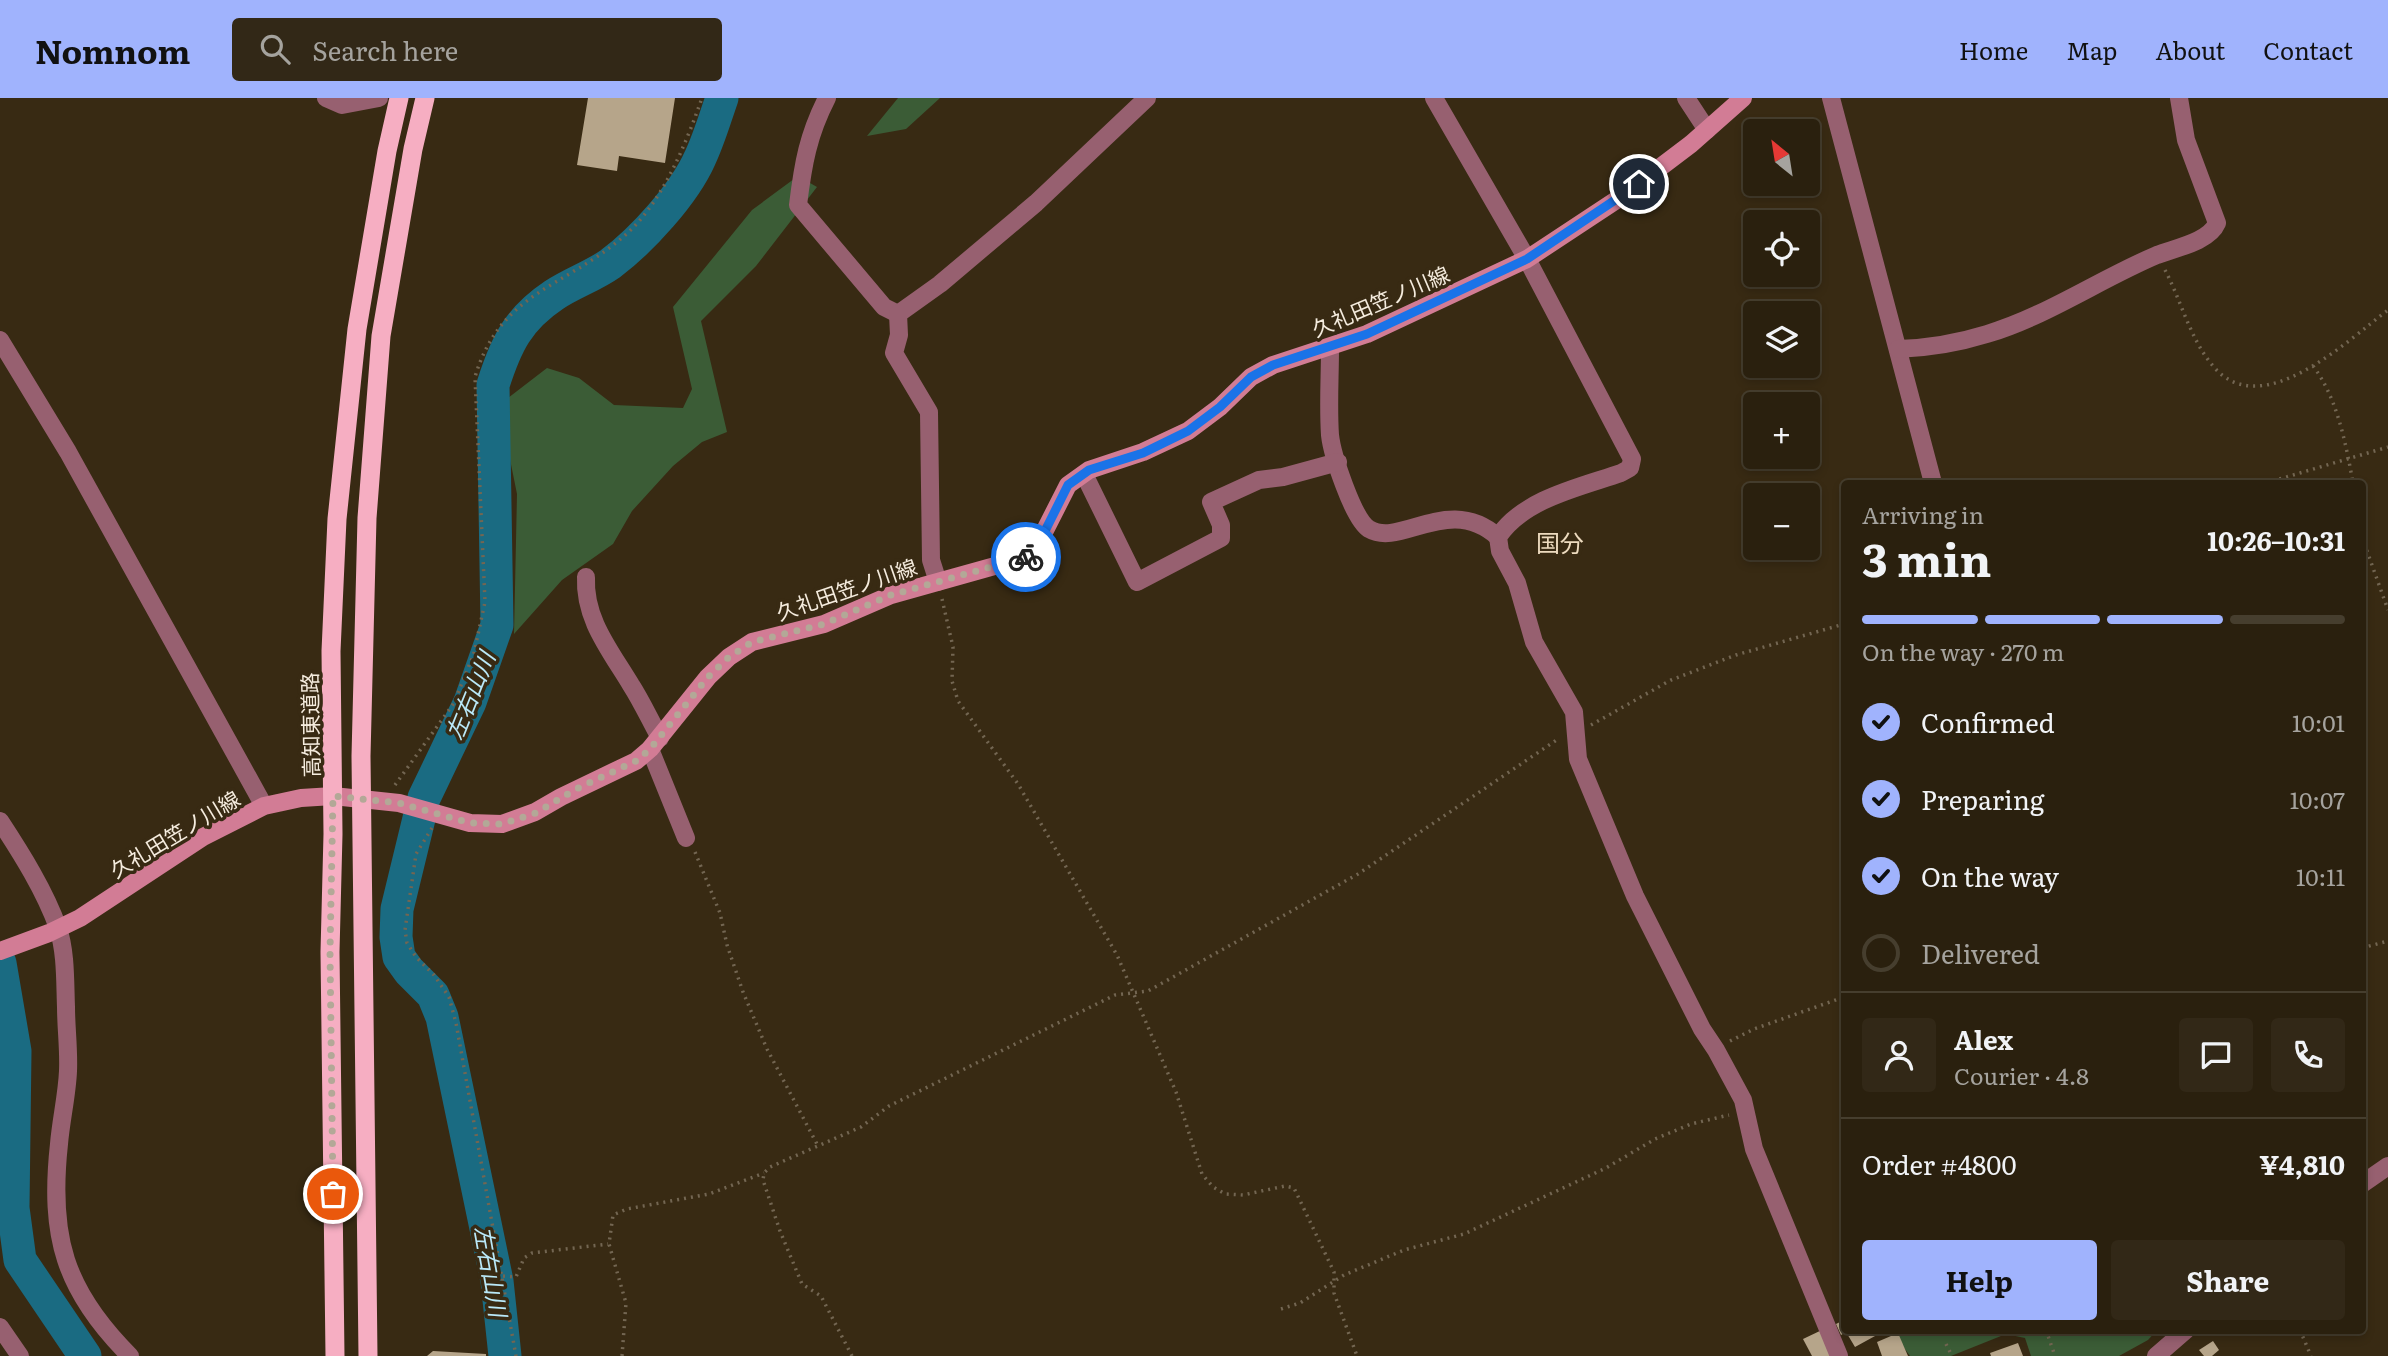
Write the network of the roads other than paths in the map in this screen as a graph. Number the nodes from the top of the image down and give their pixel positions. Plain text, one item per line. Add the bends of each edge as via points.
1 (326, 98) edge
2 (379, 98) edge
3 (398, 98) edge
4 (425, 98) edge
5 (827, 98) edge
6 (1147, 98) edge
7 (1434, 98) edge
8 (1686, 98) edge
9 (1744, 98) edge
10 (1830, 98) edge
11 (2179, 98) edge
12 (1707, 130) junction
13 (1527, 259) junction
14 (898, 314) junction
15 (0, 340) edge
16 (1329, 348) junction
17 (1898, 348) junction
18 (1338, 462) junction
19 (1084, 474) junction
20 (1932, 480) edge
21 (1498, 537) junction
22 (586, 577) dead end
23 (938, 582) junction
24 (655, 743) junction
25 (333, 796) junction
26 (362, 799) junction
27 (264, 806) junction
28 (0, 821) edge
29 (686, 838) road end
30 (54, 931) junction
31 (0, 951) edge
32 (2388, 1166) edge
33 (2366, 1181) edge
34 (0, 1326) edge
35 (2181, 1334) edge
36 (20, 1356) edge
37 (130, 1356) edge
38 (335, 1356) edge
39 (368, 1356) edge
40 (1839, 1356) edge
41 (2155, 1356) edge

1 - 2 street via 342,105
3 - 25 highway, 高知東道路 via 357,329 337,519 331,651
4 - 26 highway via 381,336 367,519
5 - 14 street via 804,156 798,205 884,307
6 - 14 street via 1035,203
7 - 13 street
8 - 12 street
9 - 12 main road, 久礼田笠ノ川線
10 - 17 street
11 - 17 street via 2186,140 2217,223 2206,236 1991,333 1922,348
12 - 13 main road, 久礼田笠ノ川線 via 1621,198
13 - 16 main road, 久礼田笠ノ川線
13 - 21 street via 1632,459 1630,468 1621,473 1553,497 1522,514
14 - 23 street via 894,353 929,412 931,560
15 - 27 street via 68,452
16 - 18 street via 1330,438
16 - 19 main road, 久礼田笠ノ川線 via 1273,365 1251,377 1188,431
17 - 20 street
18 - 19 street via 1259,480 1211,502 1222,538 1137,582
18 - 21 street via 1348,494 1370,529 1387,532 1452,519 1471,521
19 - 23 main road, 久礼田笠ノ川線 via 1068,485 1037,547 1027,557
21 - 40 street via 1534,642 1574,712 1578,759 1635,896 1743,1100 1754,1149
22 - 24 street via 585,594 600,638 632,687
23 - 24 main road, 久礼田笠ノ川線 via 891,595 824,624 752,642 708,677
24 - 26 main road, 久礼田笠ノ川線 via 627,766 536,813 502,824 470,823
24 - 29 street
25 - 26 main road, 久礼田笠ノ川線
25 - 27 main road, 久礼田笠ノ川線
25 - 38 highway, 高知東道路 via 330,952
26 - 39 highway
27 - 30 main road, 久礼田笠ノ川線 via 203,837
28 - 30 street via 25,858
30 - 31 main road, 久礼田笠ノ川線
30 - 37 street via 65,982 68,1070 58,1147 58,1226 74,1285
32 - 33 street
34 - 36 street
35 - 41 street

